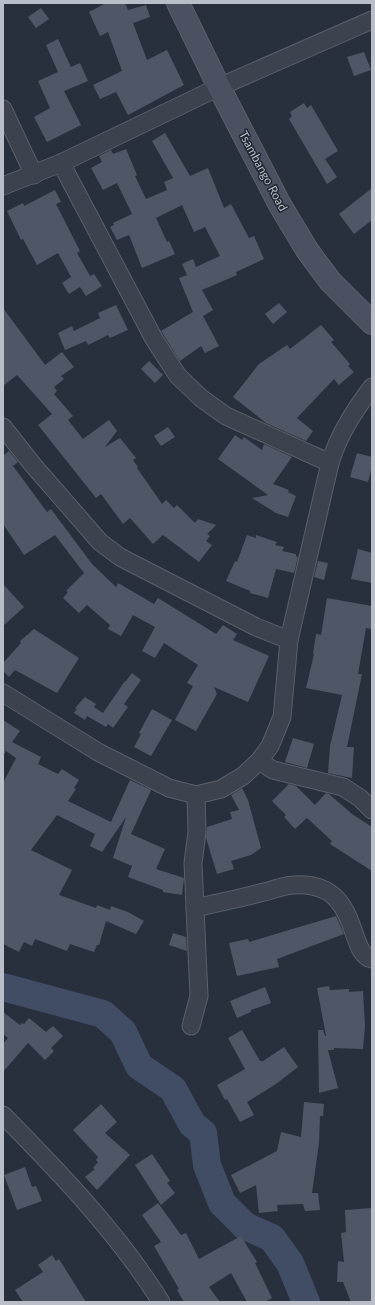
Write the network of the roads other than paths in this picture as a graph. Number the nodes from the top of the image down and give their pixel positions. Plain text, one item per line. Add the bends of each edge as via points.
1 (178, 3) edge
2 (372, 20) edge
3 (219, 87) junction
4 (3, 109) edge
5 (61, 163) junction
6 (34, 175) junction
7 (3, 186) edge
8 (372, 323) edge
9 (372, 386) edge
10 (3, 427) edge
11 (330, 463) junction
12 (289, 640) junction
13 (3, 693) edge
14 (259, 761) junction
15 (196, 795) junction
16 (372, 810) edge
17 (195, 908) junction
18 (372, 960) edge
19 (191, 1026) dead end
20 (3, 1115) edge
21 (161, 1302) edge

1 - 3 street, Tsambango Road
2 - 3 street
3 - 5 street
3 - 8 street, Tsambango Road via 280,205 307,250 342,294
4 - 6 street
5 - 6 street
5 - 11 street via 154,339 178,376 201,398 226,416
6 - 7 street
9 - 11 street via 344,428
10 - 12 street via 100,542 120,557 256,627
11 - 12 street
12 - 14 street via 282,717 270,746
13 - 15 street via 98,752 169,788
14 - 15 street via 243,776 220,789
14 - 16 street via 273,770 343,787
15 - 17 street via 197,832 193,863
17 - 18 street via 293,885 317,888 332,894 347,913 361,952
17 - 19 street via 199,996
20 - 21 street via 56,1170 115,1239 147,1279

